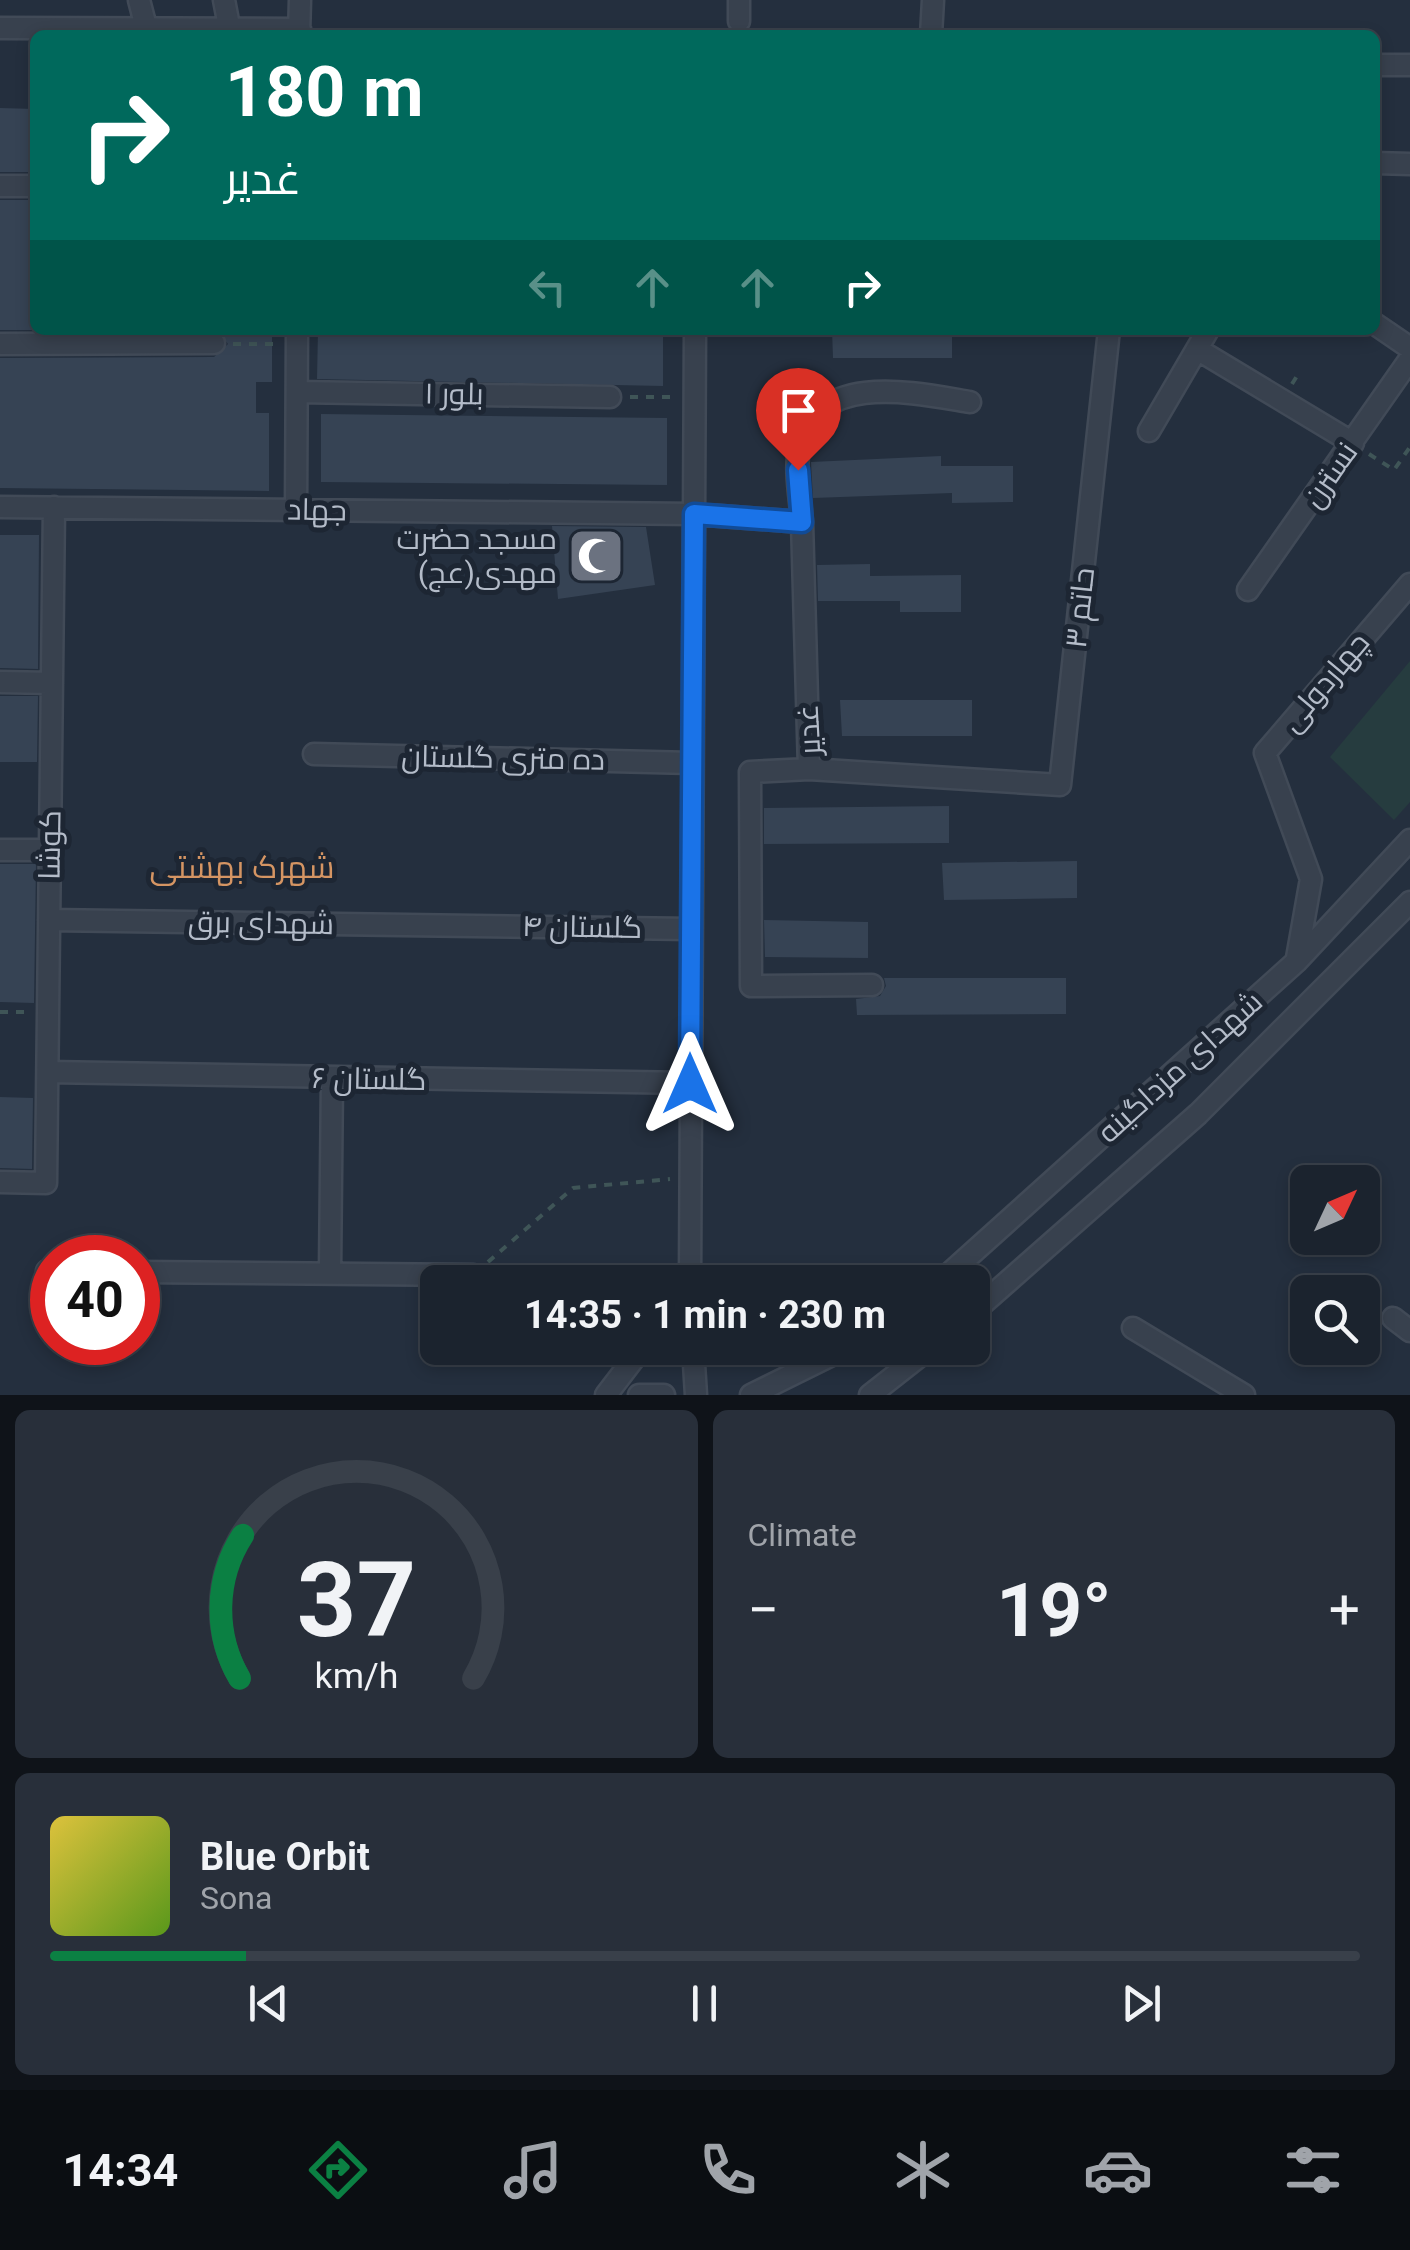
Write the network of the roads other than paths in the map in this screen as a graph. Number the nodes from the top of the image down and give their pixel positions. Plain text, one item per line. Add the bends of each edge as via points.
1 (140, 0) edge
2 (224, 0) edge
3 (300, 0) edge
4 (933, 0) edge
5 (229, 26) junction
6 (0, 28) edge
7 (146, 28) junction
8 (276, 30) edge
9 (300, 30) edge
10 (931, 30) edge
11 (1380, 65) edge
12 (1410, 65) edge
13 (1380, 163) edge
14 (1410, 164) edge
15 (0, 186) edge
16 (30, 186) edge
17 (1380, 327) edge
18 (696, 335) edge
19 (1109, 335) edge
20 (297, 337) edge
21 (1202, 339) edge
22 (214, 343) road end
23 (0, 344) edge
24 (1410, 348) edge
25 (1410, 360) edge
26 (297, 392) junction
27 (610, 396) road end
28 (970, 402) dead end
29 (1150, 431) dead end
30 (1353, 442) junction
31 (0, 507) edge
32 (54, 507) junction
33 (296, 510) junction
34 (694, 514) junction
35 (802, 522) junction
36 (1410, 584) edge
37 (1248, 590) dead end
38 (0, 682) edge
39 (52, 683) junction
40 (314, 754) dead end
41 (692, 762) junction
42 (809, 769) junction
43 (1038, 786) joint
44 (1410, 840) edge
45 (0, 850) edge
46 (50, 850) junction
47 (1410, 902) edge
48 (49, 920) junction
49 (473, 926) joint
50 (691, 929) junction
51 (1297, 961) junction
52 (872, 986) dead end
53 (48, 1072) junction
54 (332, 1078) junction
55 (690, 1084) junction
56 (0, 1182) edge
57 (690, 1265) edge
58 (959, 1265) edge
59 (160, 1272) edge
60 (330, 1273) junction
61 (420, 1274) edge
62 (990, 1298) edge
63 (1133, 1328) dead end
64 (629, 1365) edge
65 (695, 1365) edge
66 (812, 1365) edge
67 (908, 1365) edge
68 (606, 1395) edge
69 (639, 1395) edge
70 (664, 1395) edge
71 (696, 1395) edge
72 (751, 1395) edge
73 (870, 1395) edge
74 (1244, 1395) edge

1 - 7 street
2 - 5 street
3 - 9 street
4 - 10 street
5 - 7 street
5 - 8 street
6 - 7 street
11 - 12 street
13 - 14 street
15 - 16 street
17 - 24 street
18 - 34 street
19 - 43 street, حاتم ۳ via 1060,786
20 - 26 street
21 - 29 street
21 - 30 street
22 - 23 street
25 - 30 street, نسترن
26 - 27 street, بلور ۱
26 - 33 street
28 - 35 street, غدیر via 901,390 840,397 814,415 800,444
30 - 37 street, نسترن
31 - 32 street, جهاد
32 - 33 street, جهاد
32 - 39 street, کوشا
33 - 34 street, جهاد
34 - 35 street
34 - 41 street
35 - 42 street, غدیر
36 - 51 street, چهاردولی via 1265,753 1311,879
38 - 39 street
39 - 46 street, کوشا
40 - 41 street, ده متری گلستان
41 - 50 street
42 - 43 street, غدیر
42 - 52 street via 750,772 751,986
44 - 51 street, شهدای مزداگینه
45 - 46 street
46 - 48 street, کوشا
47 - 62 street, شهدای مزداگینه via 1198,1114
48 - 49 street, شهدای برق
48 - 53 street, کوشا
49 - 50 street, گلستان ۴
50 - 55 street
51 - 58 street, شهدای مزداگینه
53 - 54 street, گلستان ۶
53 - 56 street, کوشا via 46,1183
54 - 55 street, گلستان ۶
54 - 60 street
55 - 57 street
59 - 60 street
60 - 61 street
63 - 74 street
64 - 68 street
65 - 71 street
66 - 72 street
67 - 73 street
69 - 70 street

